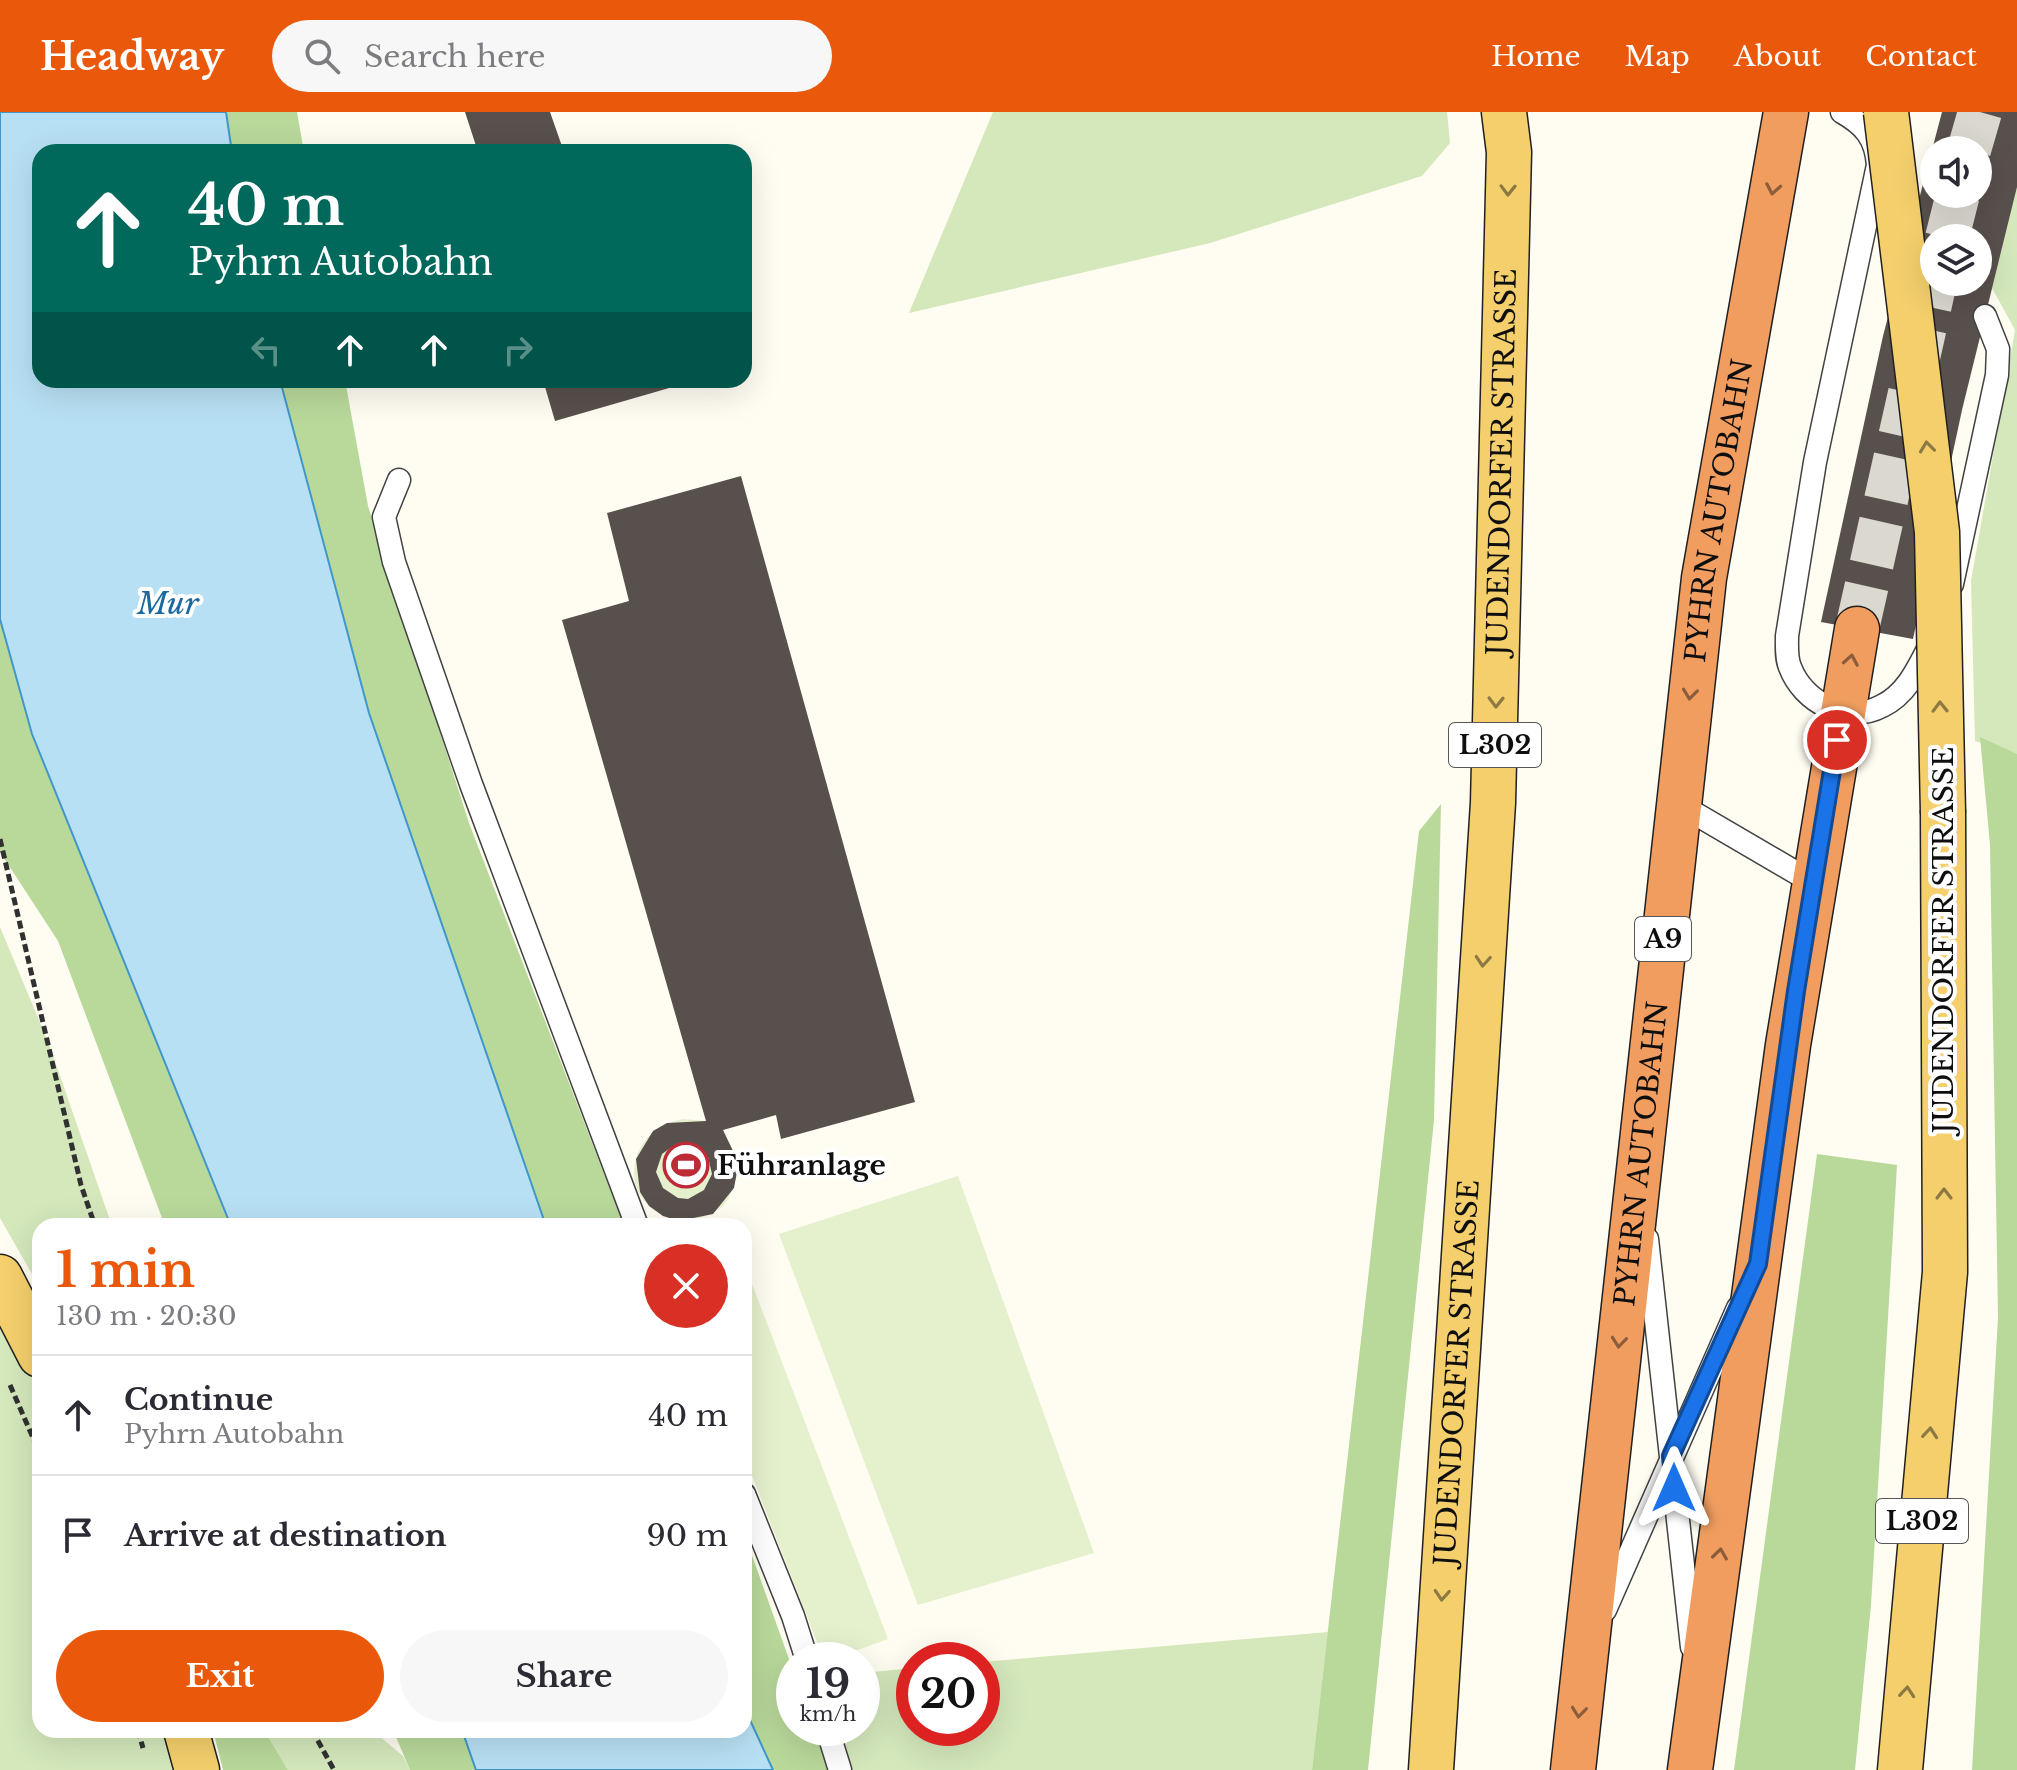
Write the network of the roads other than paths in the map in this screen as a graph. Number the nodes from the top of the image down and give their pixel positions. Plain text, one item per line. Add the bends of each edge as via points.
1 (1504, 112) edge
2 (1786, 112) edge
3 (1842, 112) edge
4 (1886, 112) edge
5 (1985, 316) dead end
6 (399, 480) dead end
7 (1857, 629) tunnel mouth
8 (1842, 712) junction
9 (1677, 803) junction
10 (1812, 882) junction
11 (1639, 1168) junction
12 (634, 1218) edge
13 (1758, 1264) junction
14 (0, 1277) edge
15 (23, 1365) edge
16 (1671, 1456) junction
17 (752, 1514) edge
18 (801, 1642) edge
19 (1585, 1655) junction
20 (1699, 1707) junction
21 (188, 1738) edge
22 (833, 1746) edge
23 (197, 1770) edge
24 (840, 1770) edge
25 (1431, 1770) edge
26 (1573, 1770) edge
27 (1690, 1770) edge
28 (1900, 1770) edge

1 -> 25 main road, JUDENDORFER STRASSE / L302 via 1509,152 1493,803
2 -> 9 highway, PYHRN AUTOBAHN / A9 via 1704,578
3 - 8 lane via 1869,132 1878,165 1815,462 1787,636 1788,664 1798,686 1816,702
28 -> 4 main road, JUDENDORFER STRASSE / L302, bridge via 1945,1272 1943,813 1937,532
5 - 8 lane via 1998,349 1997,375 1947,603 1913,677 1898,695 1866,712
6 - 12 lane via 384,517 394,562
8 -> 7 highway
8 - 10 highway
9 - 10 lane
9 - 11 highway, PYHRN AUTOBAHN / A9
10 - 13 highway
11 - 16 lane
11 -> 19 highway, PYHRN AUTOBAHN / A9
13 - 16 lane
20 -> 13 highway
14 - 15 main road
16 - 19 lane
16 - 20 lane
17 - 18 lane
19 -> 26 highway, PYHRN AUTOBAHN / A9
20 - 27 highway
21 - 23 main road
22 - 24 lane

